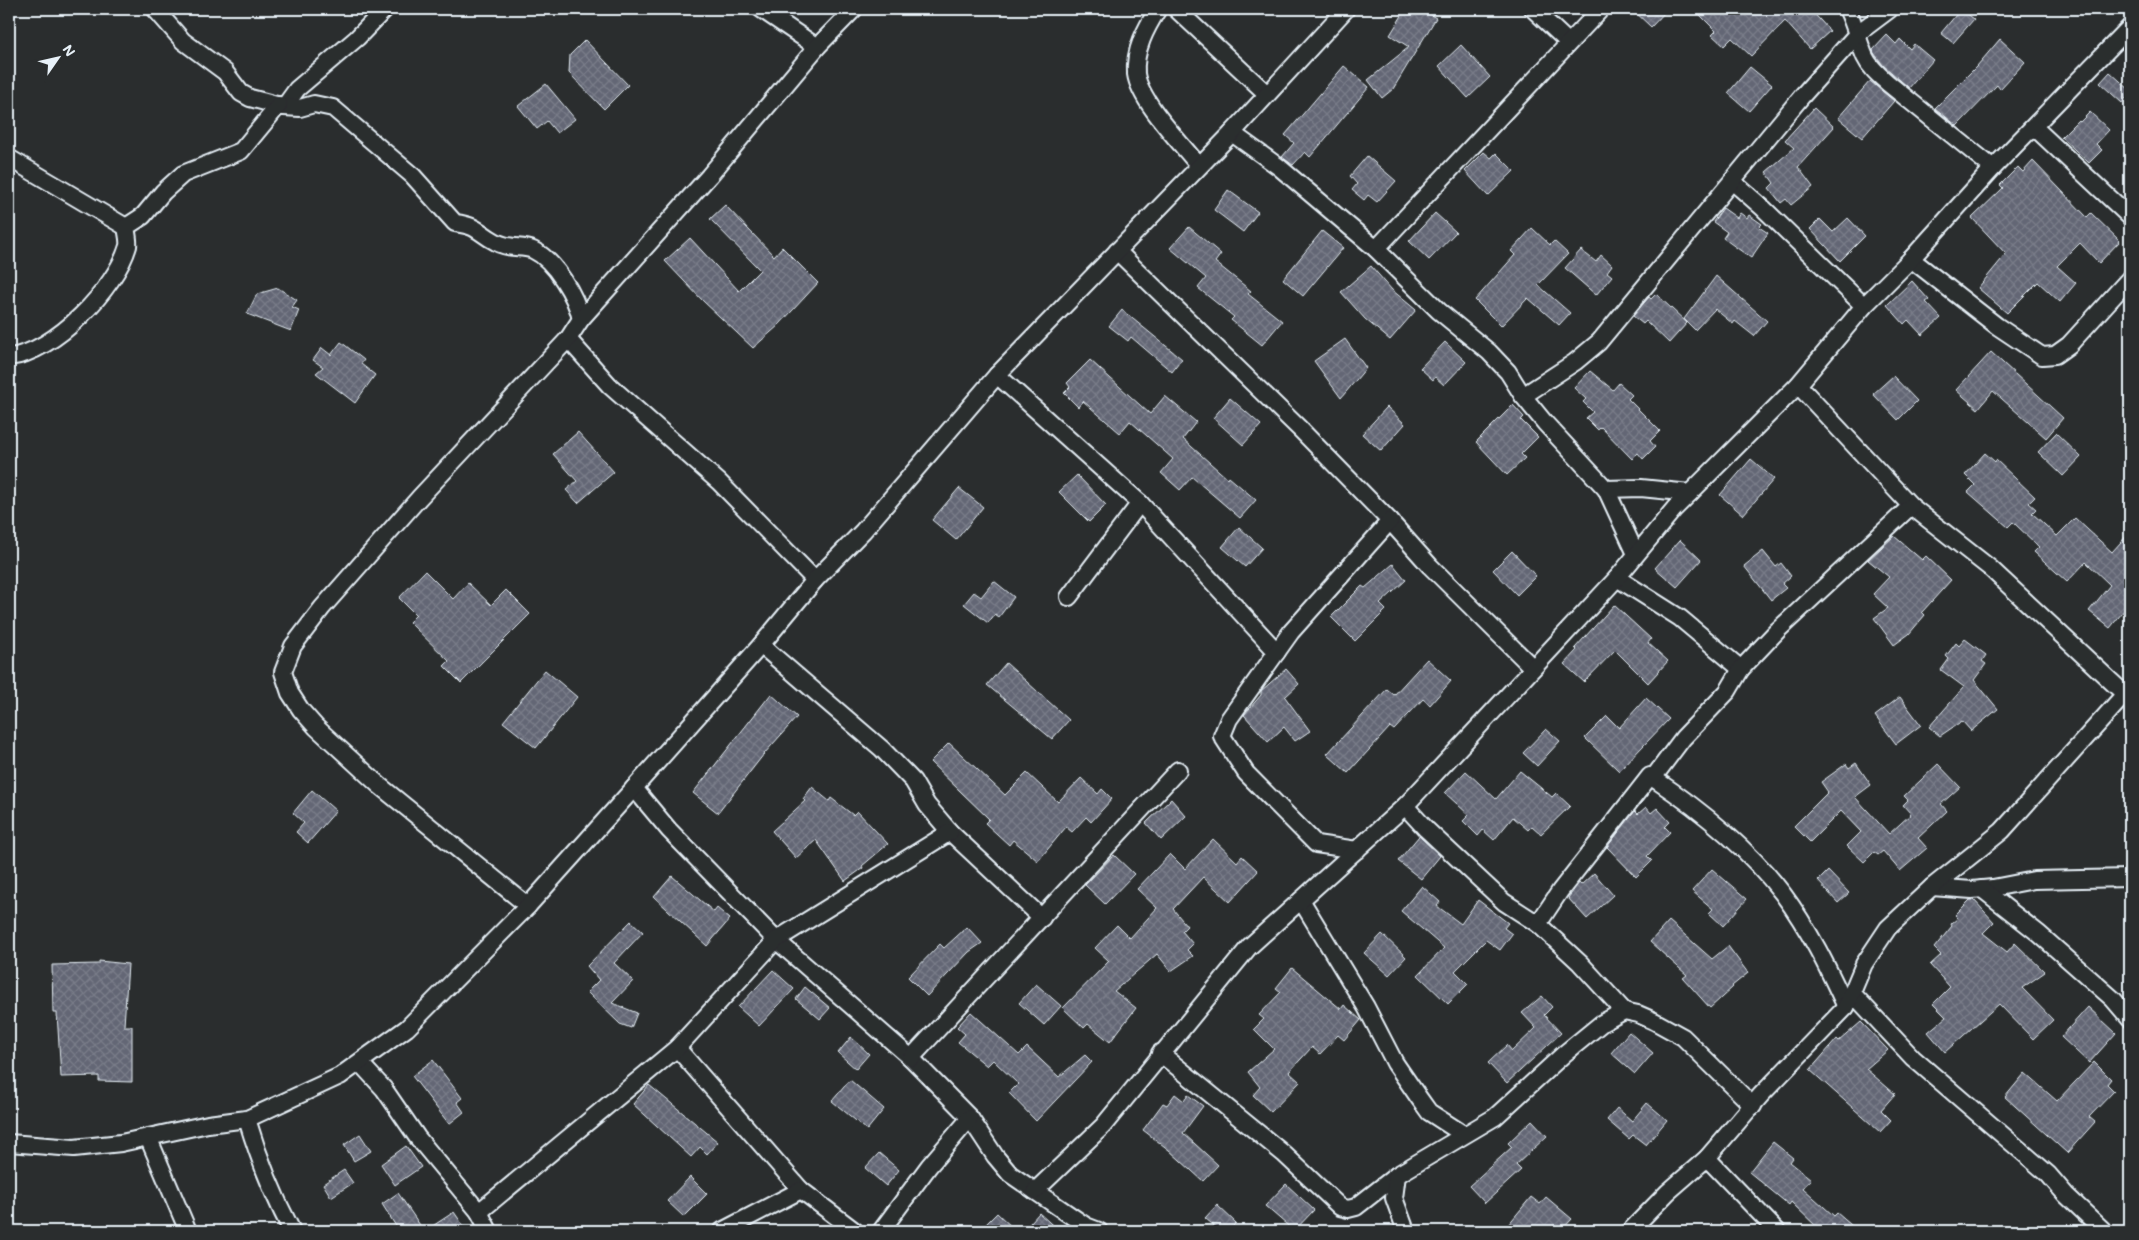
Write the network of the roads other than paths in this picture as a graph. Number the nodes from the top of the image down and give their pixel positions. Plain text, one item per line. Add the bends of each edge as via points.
1 (155, 9) edge
2 (386, 9) edge
3 (761, 9) edge
4 (854, 9) edge
5 (1158, 9) edge
6 (1176, 9) edge
7 (1346, 9) edge
8 (1533, 9) edge
9 (1601, 9) edge
10 (1847, 9) edge
11 (1890, 9) edge
12 (2130, 27) edge
13 (1858, 33) junction
14 (1568, 42) junction
15 (816, 47) junction
16 (1267, 94) junction
17 (281, 106) junction
18 (2034, 127) junction
19 (1232, 132) junction
20 (9, 158) edge
21 (1199, 166) junction
22 (1993, 168) junction
23 (1732, 181) junction
24 (2130, 217) edge
25 (126, 227) junction
26 (1376, 249) junction
27 (1117, 251) junction
28 (1912, 259) junction
29 (2130, 278) edge
30 (1864, 306) junction
31 (581, 319) junction
32 (568, 339) junction
33 (9, 357) edge
34 (997, 375) junction
35 (1798, 385) junction
36 (1523, 396) junction
37 (1606, 489) junction
38 (1690, 493) junction
39 (1140, 503) junction
40 (1911, 506) junction
41 (1390, 521) junction
42 (1636, 554) junction
43 (1617, 578) junction
44 (815, 580) junction
45 (1069, 597) dead end
46 (761, 645) junction
47 (1277, 652) junction
48 (1533, 668) junction
49 (1741, 669) junction
50 (2128, 697) edge
51 (1178, 770) dead end
52 (1653, 778) junction
53 (634, 788) junction
54 (1405, 806) junction
55 (950, 832) junction
56 (1356, 850) junction
57 (2130, 878) edge
58 (1932, 887) junction
59 (1982, 889) junction
60 (1301, 900) junction
61 (528, 906) junction
62 (1042, 918) junction
63 (1538, 924) junction
64 (776, 940) junction
65 (1850, 1000) junction
66 (1624, 1012) junction
67 (2130, 1019) edge
68 (677, 1048) junction
69 (1160, 1053) junction
70 (911, 1058) junction
71 (360, 1063) junction
72 (1753, 1106) junction
73 (970, 1118) junction
74 (247, 1119) junction
75 (1463, 1134) junction
76 (148, 1137) junction
77 (9, 1143) edge
78 (1708, 1158) junction
79 (1397, 1175) junction
80 (801, 1190) junction
81 (1034, 1190) junction
82 (478, 1212) junction
83 (188, 1231) edge
84 (292, 1231) edge
85 (489, 1231) edge
86 (722, 1231) edge
87 (855, 1231) edge
88 (881, 1231) edge
89 (1099, 1231) edge
90 (1406, 1231) edge
91 (1630, 1231) edge
92 (1777, 1231) edge
93 (2104, 1231) edge

1 - 17 street via 183,41 225,72 241,93
2 - 17 street
3 - 15 street
4 - 15 street
5 - 21 street via 1140,42 1136,76 1162,121
6 - 16 street
7 - 16 street
8 - 14 street
9 - 14 street
10 - 13 street
11 - 13 street
12 - 18 street
13 - 22 street via 1865,56 1878,74
13 - 23 street
14 - 26 street
15 - 31 street via 709,176
16 - 19 street
17 - 25 street via 241,151 183,174 143,216
17 - 31 street via 300,108 324,104 332,108 413,176 455,223 472,225 495,242 515,249 533,250 543,256 573,292
18 - 22 street
18 - 24 street
19 - 21 street
19 - 26 street
20 - 25 street
21 - 27 street
22 - 28 street
23 - 30 street
23 - 36 street via 1599,342
25 - 33 street via 129,244 114,274 76,321 51,342
26 - 36 street via 1439,311 1489,352 1508,372
27 - 34 street
27 - 41 street
28 - 29 street via 1997,326 2048,357 2069,345
28 - 30 street
30 - 35 street
31 - 32 street
32 - 44 street via 610,386 719,482
32 - 61 street via 418,498 303,630 283,672 300,710 316,727 380,786
34 - 39 street
34 - 44 street via 863,531
35 - 38 street
35 - 40 street
36 - 37 street
37 - 38 street via 1641,488
37 - 42 street
38 - 42 street
39 - 45 street
39 - 47 street
40 - 49 street via 1811,598
40 - 50 street via 1990,568
41 - 47 street
41 - 48 street via 1430,566
42 - 43 street
43 - 48 street
43 - 49 street via 1680,618
44 - 46 street
46 - 53 street
46 - 55 street via 882,749 913,781 927,805
47 - 56 street via 1229,719 1222,736 1246,773 1316,844
48 - 54 street
49 - 52 street via 1728,692 1683,738
50 - 58 street via 2002,831
51 - 62 street
52 - 63 street via 1650,776
52 - 65 street via 1710,819 1783,894
53 - 61 street
53 - 64 street via 669,830
54 - 56 street
54 - 63 street via 1504,902
55 - 62 street
55 - 64 street
56 - 60 street
57 - 59 street via 2034,880
58 - 59 street
58 - 65 street via 1888,928 1864,964
59 - 67 street via 2038,933
60 - 69 street via 1249,947
60 - 75 street via 1366,1007 1395,1063 1419,1098 1430,1112
61 - 71 street via 408,1028
62 - 70 street
63 - 66 street via 1580,963
64 - 68 street
64 - 70 street
65 - 72 street
65 - 93 street via 2048,1174
66 - 72 street via 1638,1014 1682,1036
66 - 75 street via 1602,1023 1495,1117
68 - 80 street
68 - 82 street
69 - 79 street via 1284,1154 1340,1207 1356,1206
69 - 81 street via 1103,1126
70 - 73 street
71 - 74 street via 340,1076
71 - 82 street via 384,1089 417,1137
72 - 78 street
73 - 81 street via 1010,1174
73 - 88 street via 929,1166
74 - 76 street
74 - 84 street via 259,1160
75 - 79 street
76 - 77 street via 74,1148
76 - 83 street
78 - 91 street via 1668,1192
78 - 92 street
79 - 90 street via 1394,1198
80 - 86 street
80 - 87 street
81 - 89 street via 1086,1226
82 - 85 street

